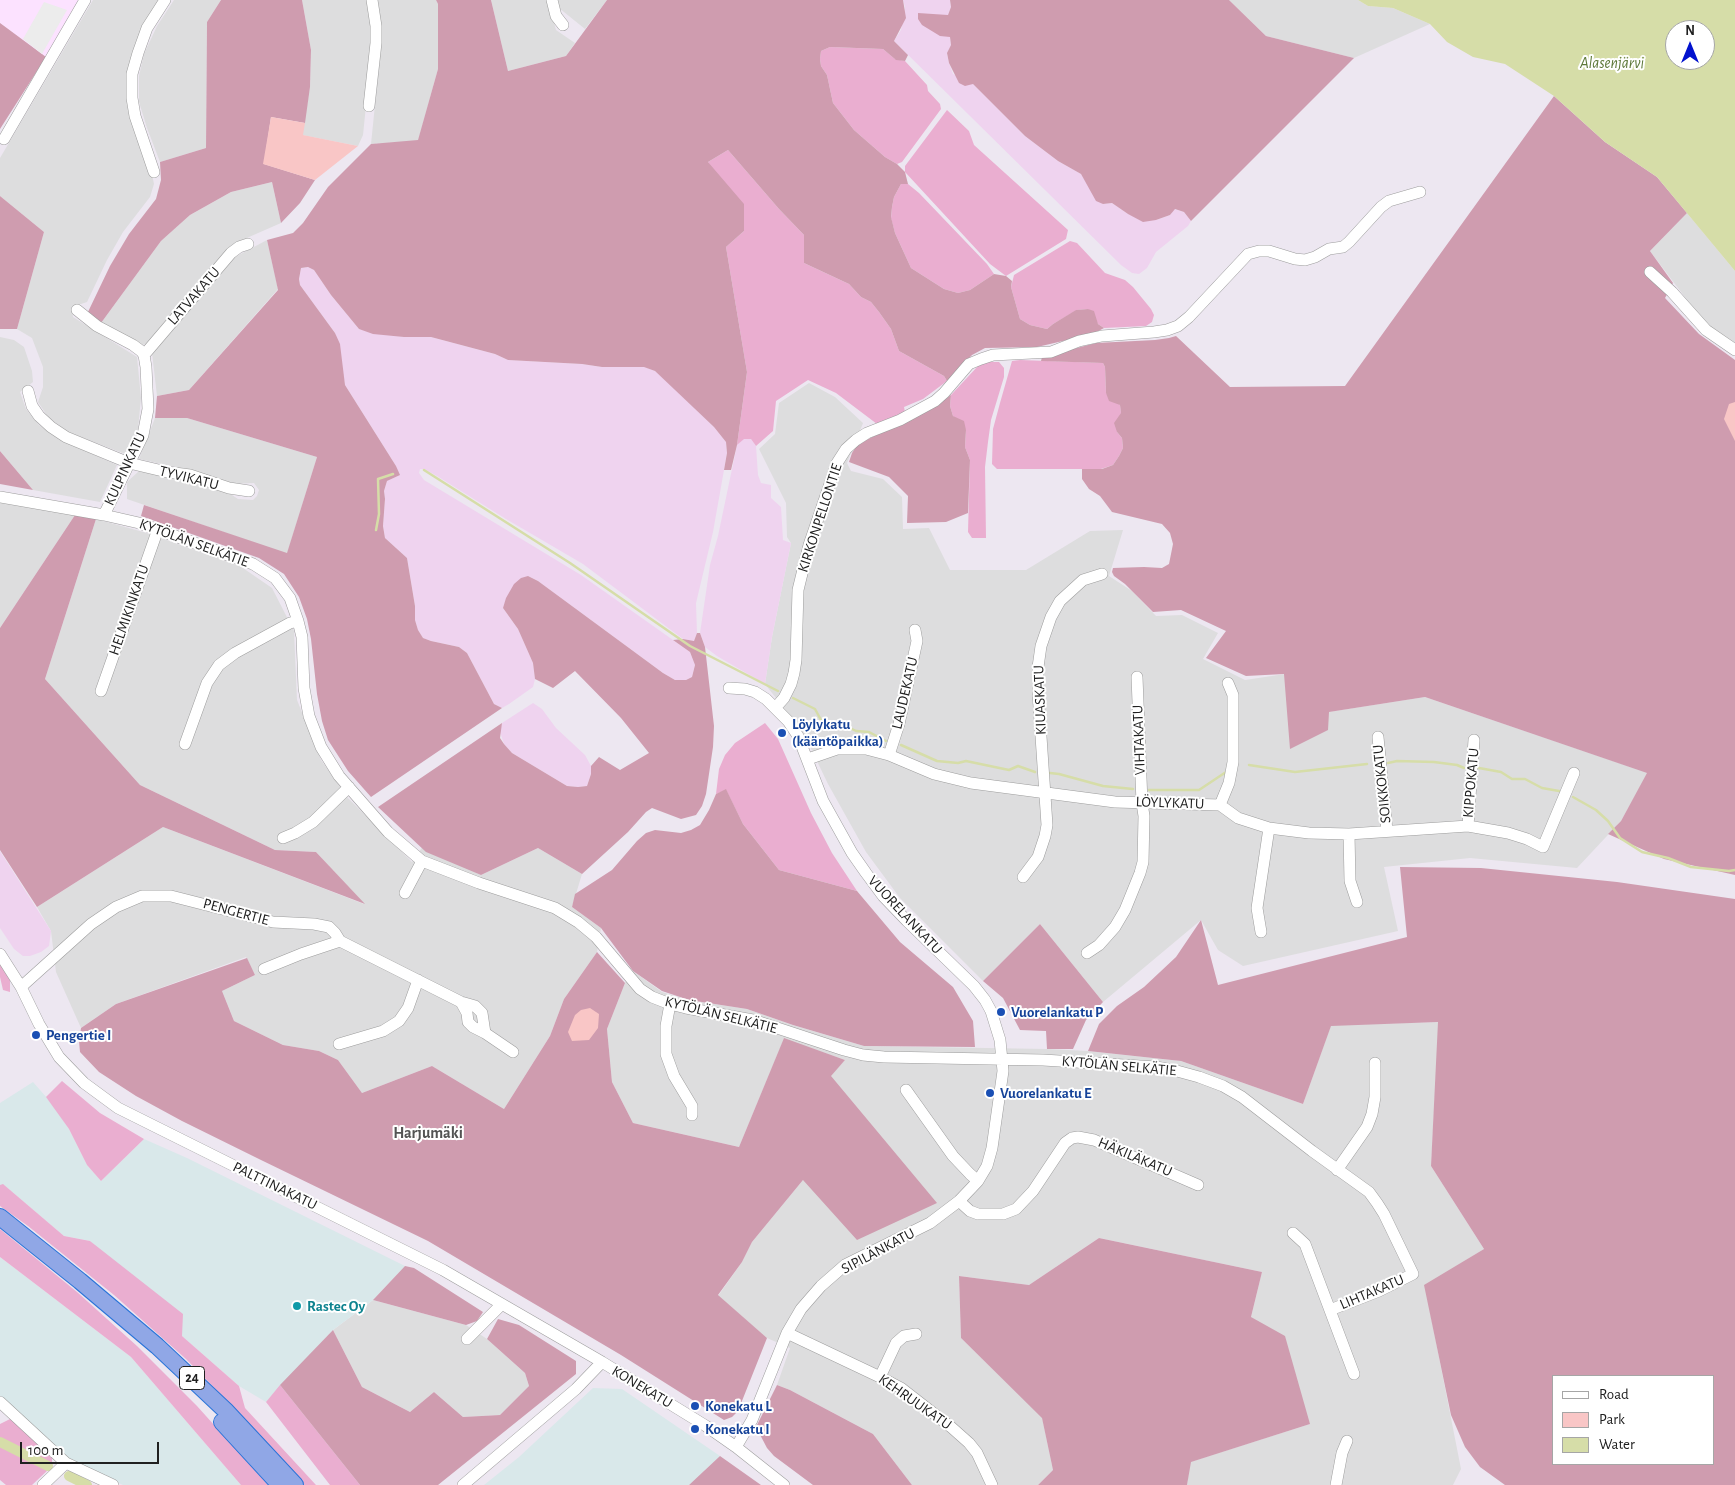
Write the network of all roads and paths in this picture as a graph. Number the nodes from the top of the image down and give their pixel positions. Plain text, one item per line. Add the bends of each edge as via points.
1 (85, 0) edge
2 (165, 0) edge
3 (372, 0) edge
4 (552, 0) edge
5 (563, 25) dead end
6 (369, 106) dead end
7 (4, 139) dead end
8 (154, 172) dead end
9 (1420, 192) dead end
10 (248, 244) dead end
11 (1650, 272) dead end
12 (76, 310) dead end
13 (1735, 350) edge
14 (144, 355) junction
15 (28, 391) dead end
16 (129, 463) junction
17 (249, 491) dead end
18 (0, 497) edge
19 (104, 515) junction
20 (158, 529) junction
21 (1102, 574) dead end
22 (298, 621) junction
23 (915, 630) dead end
24 (1137, 677) dead end
25 (1228, 683) dead end
26 (730, 688) dead end
27 (101, 691) dead end
28 (776, 708) junction
29 (1378, 737) dead end
30 (1474, 740) dead end
31 (185, 744) dead end
32 (889, 754) junction
33 (808, 760) junction
34 (1574, 773) dead end
35 (348, 787) junction
36 (1044, 794) junction
37 (1142, 803) junction
38 (1220, 805) junction
39 (1468, 826) junction
40 (1269, 828) junction
41 (1387, 831) junction
42 (1349, 834) junction
43 (283, 838) dead end
44 (422, 861) junction
45 (1023, 878) dead end
46 (405, 893) dead end
47 (1357, 902) dead end
48 (1261, 932) dead end
49 (340, 941) junction
50 (1087, 953) dead end
51 (0, 954) edge
52 (264, 969) dead end
53 (418, 980) junction
54 (21, 987) junction
55 (670, 1004) junction
56 (339, 1044) dead end
57 (513, 1052) dead end
58 (1002, 1058) junction
59 (1376, 1063) dead end
60 (906, 1090) dead end
61 (692, 1115) dead end
62 (1337, 1170) junction
63 (978, 1180) junction
64 (1198, 1185) dead end
65 (959, 1201) junction
66 (0, 1217) edge
67 (1293, 1233) dead end
68 (1413, 1274) joint
69 (80, 1281) junction
70 (502, 1304) junction
71 (1330, 1310) junction
72 (787, 1334) junction
73 (916, 1334) dead end
74 (467, 1340) dead end
75 (602, 1362) junction
76 (1354, 1374) dead end
77 (880, 1377) junction
78 (0, 1402) edge
79 (1347, 1441) dead end
80 (736, 1446) junction
81 (66, 1463) junction
82 (43, 1485) edge
83 (113, 1485) edge
84 (280, 1485) edge
85 (295, 1485) edge
86 (462, 1485) edge
87 (784, 1485) edge
88 (992, 1485) edge
89 (1336, 1485) edge

1 - 7 street
2 - 8 street via 147,28 132,74 135,116
3 - 6 street via 376,44
4 - 5 street via 556,16
9 - 28 street, KIRKONPELLONTIE via 1380,207 1343,247 1305,260 1269,251 1248,254 1178,326 1079,341 1051,352 993,355 981,359 969,364 935,401 856,440 837,463 809,545 798,590 794,673 784,698
10 - 14 street, LATVAKATU via 231,253
11 - 13 street via 1706,330
12 - 14 street
14 - 16 street, KULPINKATU via 148,409 143,435
15 - 16 street, TYVIKATU via 32,406 51,427 66,437
16 - 17 street, TYVIKATU
16 - 19 street, KULPINKATU
18 - 19 street, KYTÖLÄN SELKÄTIE
19 - 20 street, KYTÖLÄN SELKÄTIE
20 - 22 street, KYTÖLÄN SELKÄTIE via 253,564 275,578 290,598
20 - 27 street, HELMIKINKATU
21 - 36 street, KIUASKATU via 1083,580 1060,601 1041,646 1038,667
22 - 31 street via 235,653 220,665 207,683
22 - 35 street, KYTÖLÄN SELKÄTIE via 310,716 321,747
23 - 32 street, LAUDEKATU via 917,641
24 - 37 street, VIHTAKATU
25 - 38 street via 1233,695 1233,762
26 - 28 street, VUORELANKATU via 755,692
28 - 33 street, VUORELANKATU via 798,736
29 - 41 street, SOIKKOKATU
30 - 39 street, KIPPOKATU
32 - 33 street, LÖYLYKATU via 851,748 828,751
32 - 36 street, LÖYLYKATU via 951,779
33 - 58 street, VUORELANKATU via 823,801 866,873 883,896 974,986 984,1000 996,1025
34 - 39 street, LÖYLYKATU via 1543,847 1508,833
35 - 43 street via 313,822
35 - 44 street, KYTÖLÄN SELKÄTIE via 388,832
36 - 37 street, LÖYLYKATU
36 - 45 street, KIUASKATU via 1045,836 1038,857
37 - 38 street, LÖYLYKATU
37 - 50 street, VIHTAKATU via 1144,850 1140,873 1115,927
38 - 40 street, LÖYLYKATU via 1238,818
39 - 41 street, LÖYLYKATU
40 - 42 street, LÖYLYKATU
40 - 48 street via 1257,908
41 - 42 street, LÖYLYKATU
42 - 47 street via 1350,881
44 - 46 street
44 - 55 street, KYTÖLÄN SELKÄTIE via 555,908 596,937 640,989
49 - 52 street
49 - 53 street, PENGERTIE
49 - 54 street, PENGERTIE via 329,927 273,922 171,896 142,896 116,907 91,924
51 - 54 street, PALTTINAKATU
53 - 56 street via 408,1008 399,1021 383,1031
53 - 57 street, PENGERTIE via 461,1002 473,1027
54 - 70 street, PALTTINAKATU via 59,1056 84,1083 118,1108 427,1262
55 - 58 street, KYTÖLÄN SELKÄTIE via 753,1020 863,1055
55 - 61 street via 666,1054 674,1076 692,1106
58 - 62 street, KYTÖLÄN SELKÄTIE via 1149,1066 1199,1077 1242,1097
58 - 63 street, SIPILÄNKATU via 992,1148 987,1166
59 - 62 street via 1372,1114 1367,1127
60 - 63 street via 953,1156
62 - 68 street, KYTÖLÄN SELKÄTIE via 1369,1192
63 - 65 street, SIPILÄNKATU
64 - 65 street, HÄKILÄKATU via 1078,1136 1065,1143 1034,1191 1016,1209 1002,1214 978,1214
65 - 72 street, SIPILÄNKATU via 930,1222 845,1266 801,1309
66 - 69 highway, 24
67 - 71 street, LIHTAKATU via 1305,1244
68 - 71 street, LIHTAKATU
69 - 84 highway, 24 via 194,1392
69 - 85 highway, 24 via 226,1410
70 - 74 street
70 - 75 street, PALTTINAKATU
71 - 76 street, LIHTAKATU
72 - 77 street, KEHRUUKATU
72 - 80 street, SIPILÄNKATU via 752,1420
73 - 77 street via 904,1336 896,1343
75 - 80 street, KONEKATU
75 - 86 street, KONEKATU via 576,1389
77 - 88 street, KEHRUUKATU via 908,1394 969,1443
78 - 81 street
79 - 89 street
80 - 87 street, KONEKATU
81 - 82 street
81 - 83 street

